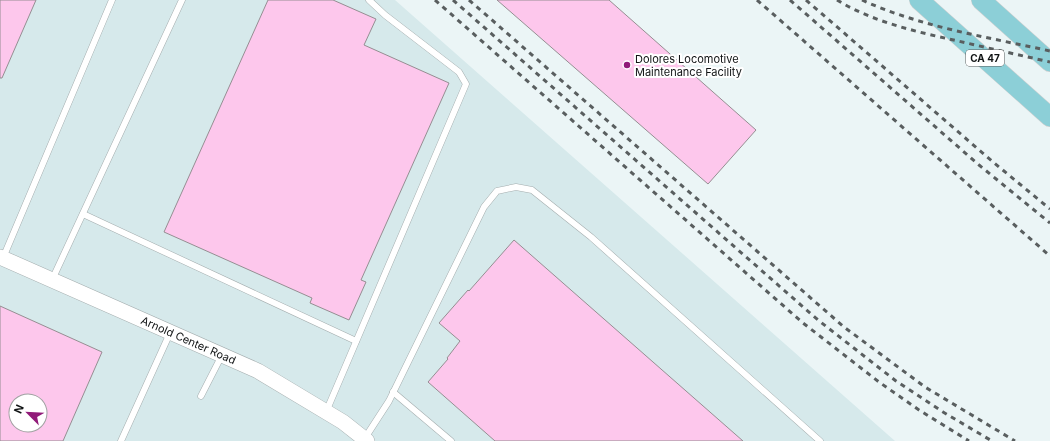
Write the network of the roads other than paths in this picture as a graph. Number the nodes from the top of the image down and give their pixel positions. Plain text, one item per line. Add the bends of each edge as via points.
1 (112, 0) edge
2 (182, 0) edge
3 (369, 0) edge
4 (919, 0) edge
5 (981, 0) edge
6 (1050, 62) edge
7 (1050, 117) edge
8 (82, 214) junction
9 (1, 258) edge
10 (52, 280) junction
11 (171, 333) junction
12 (356, 341) junction
13 (222, 355) junction
14 (393, 392) junction
15 (201, 396) dead end
16 (326, 412) junction
17 (364, 440) edge
18 (121, 441) edge
19 (451, 441) edge
20 (820, 441) edge

1 - 9 lane
2 - 8 lane
3 - 12 lane via 459,72 466,84
4 - 7 main road, CA 47
5 - 6 main road
8 - 10 lane
8 - 12 lane
9 - 10 street, Arnold Center Road
10 - 11 street, Arnold Center Road
11 - 13 street, Arnold Center Road
11 - 18 lane
12 - 16 lane
13 - 15 lane
13 - 16 street, Arnold Center Road via 258,371
14 - 17 lane
14 - 19 lane
14 - 20 lane via 484,206 497,191 516,187 532,190 591,238
16 - 17 street, Arnold Center Road via 343,422

